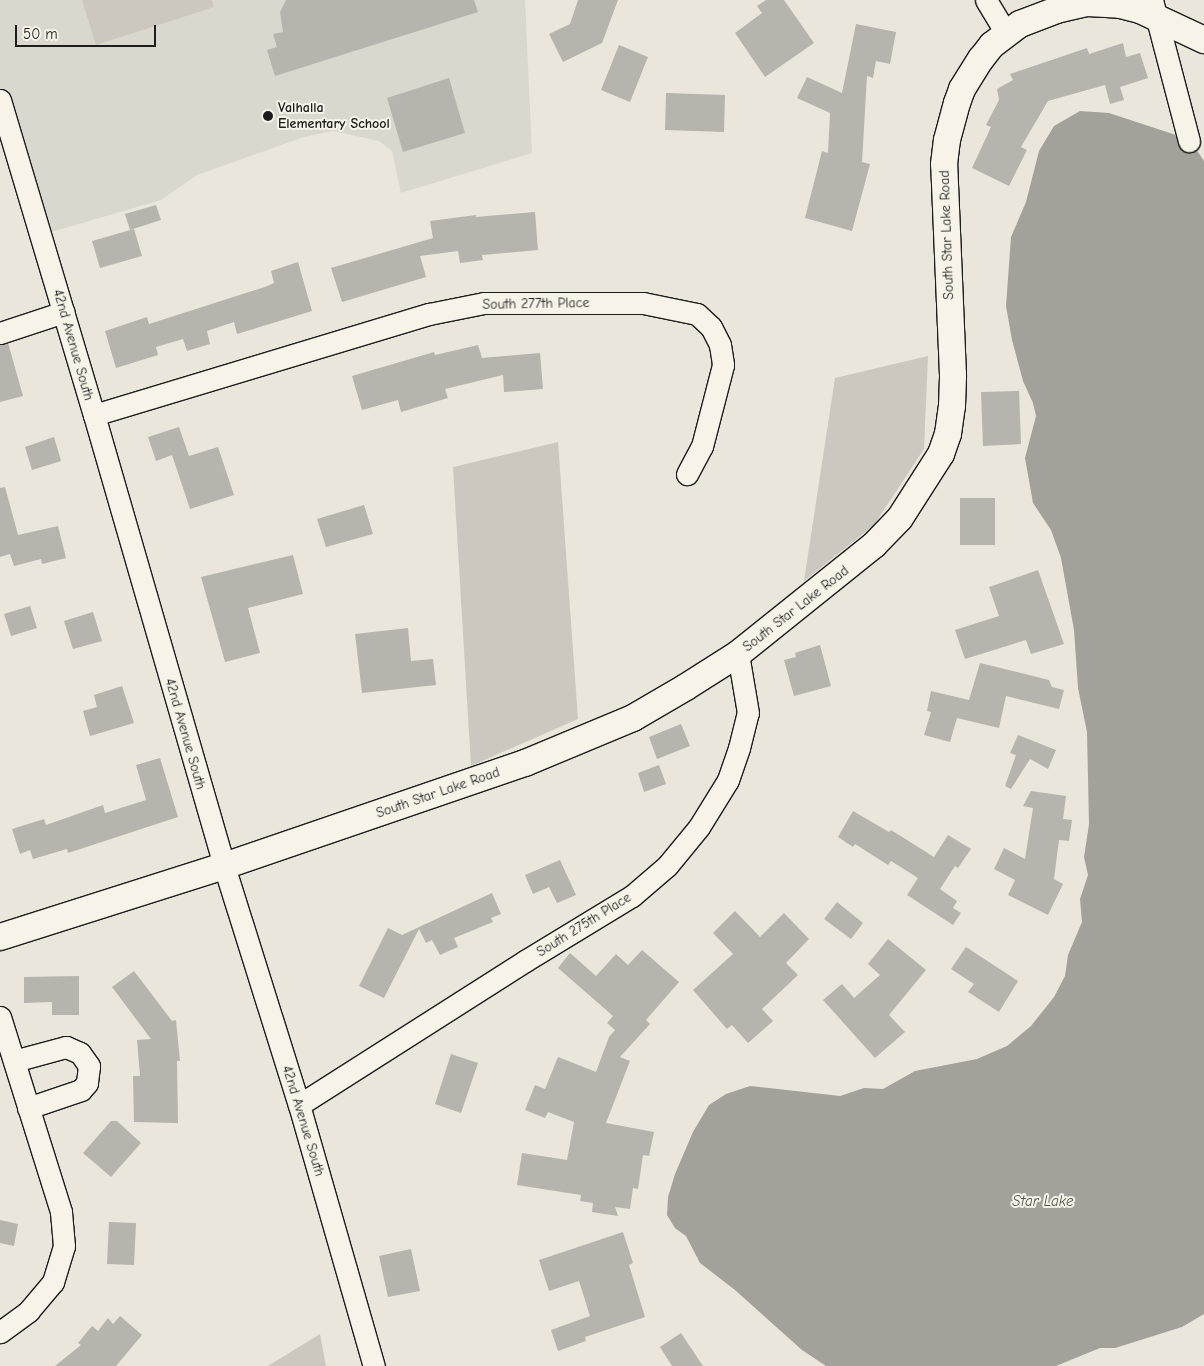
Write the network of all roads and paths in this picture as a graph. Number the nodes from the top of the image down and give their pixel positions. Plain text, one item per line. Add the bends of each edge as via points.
1 (986, 0) edge
2 (1155, 9) edge
3 (1006, 33) junction
4 (1204, 40) edge
5 (0, 100) edge
6 (1189, 141) dead end
7 (64, 312) junction
8 (0, 333) edge
9 (94, 415) junction
10 (687, 474) dead end
11 (738, 654) junction
12 (224, 866) junction
13 (0, 937) edge
14 (0, 1017) edge
15 (10, 1069) edge
16 (299, 1105) junction
17 (28, 1108) junction
18 (0, 1332) edge
19 (374, 1366) edge

1 - 3 street
2 - 3 street, South Star Lake Road via 1087,4 1056,10
2 - 4 street, South Star Lake Road
2 - 6 street
3 - 11 street, South Star Lake Road via 992,45 962,89 944,164 954,375 948,434 941,454 900,518 874,545
5 - 7 street, 42nd Avenue South
7 - 8 street
7 - 9 street, 42nd Avenue South
9 - 10 street, South 277th Place via 429,314 484,303 643,303 697,314 711,327 720,345 723,364 705,437
9 - 12 street, 42nd Avenue South
11 - 12 street, South Star Lake Road via 633,718 543,755
11 - 16 street, South 275th Place via 748,713 740,748 728,780 700,827 667,866 632,896
12 - 13 street, South Star Lake Road
12 - 16 street, 42nd Avenue South
14 - 15 street
15 - 17 street
15 - 17 street via 66,1048 80,1053 89,1066 87,1083 81,1090
16 - 19 street, 42nd Avenue South
17 - 18 street via 61,1212 64,1246 53,1282 30,1311

